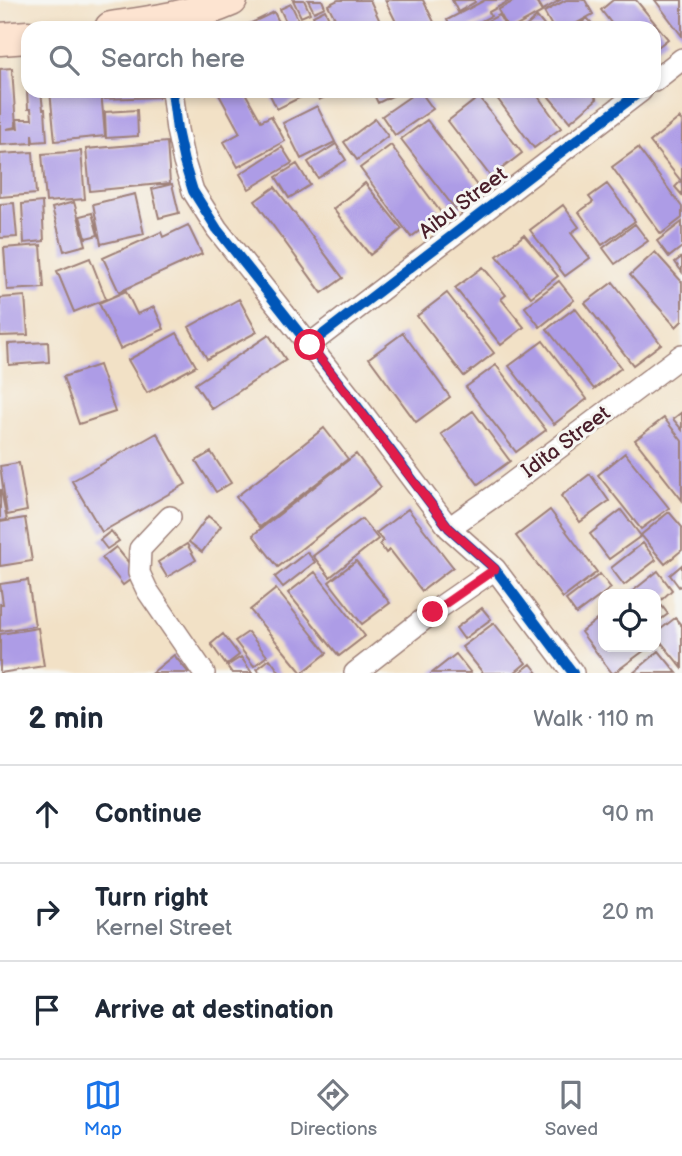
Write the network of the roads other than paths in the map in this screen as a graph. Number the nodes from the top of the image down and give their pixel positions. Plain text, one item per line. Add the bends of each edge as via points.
1 (231, 0) edge
2 (173, 21) edge
3 (21, 37) edge
4 (0, 38) edge
5 (682, 60) edge
6 (661, 76) edge
7 (173, 98) edge
8 (632, 98) edge
9 (310, 345) junction
10 (682, 355) edge
11 (170, 517) dead end
12 (449, 528) junction
13 (495, 569) junction
14 (204, 673) edge
15 (355, 673) edge
16 (573, 673) edge

1 - 2 main road
3 - 4 main road
5 - 6 street
7 - 9 street via 193,191 217,229
8 - 9 street, Aibu Street
9 - 12 street
10 - 12 street, Idita Street
11 - 14 street via 140,549 139,573
12 - 13 street
13 - 15 street
13 - 16 street

